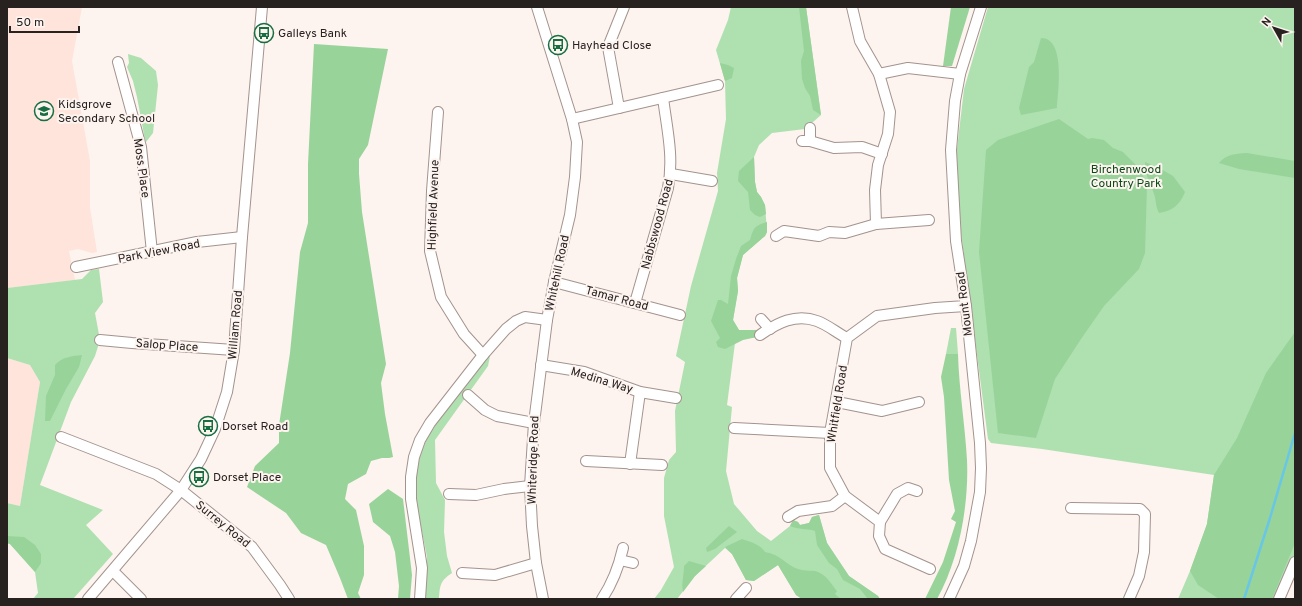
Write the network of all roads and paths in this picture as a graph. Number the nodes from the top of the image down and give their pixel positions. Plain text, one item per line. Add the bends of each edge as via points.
1 (262, 7) edge
2 (534, 7) edge
3 (624, 7) edge
4 (852, 7) edge
5 (981, 7) edge
6 (118, 62) dead end
7 (879, 74) junction
8 (960, 74) junction
9 (718, 85) dead end
10 (663, 98) junction
11 (619, 108) junction
12 (438, 112) dead end
13 (572, 119) junction
14 (810, 128) dead end
15 (882, 154) junction
16 (671, 174) junction
17 (712, 181) dead end
18 (928, 220) dead end
19 (876, 224) junction
20 (776, 236) dead end
21 (242, 237) junction
22 (152, 252) junction
23 (76, 267) dead end
24 (554, 282) junction
25 (635, 303) junction
26 (966, 306) junction
27 (680, 315) dead end
28 (762, 319) dead end
29 (547, 320) junction
30 (770, 329) junction
31 (760, 335) dead end
32 (847, 338) junction
33 (100, 340) dead end
34 (234, 350) junction
35 (483, 355) junction
36 (541, 365) junction
37 (640, 392) junction
38 (468, 395) dead end
39 (676, 398) dead end
40 (837, 402) junction
41 (919, 402) dead end
42 (534, 423) junction
43 (735, 426) dead end
44 (830, 433) junction
45 (61, 437) dead end
46 (586, 461) dead end
47 (630, 464) junction
48 (662, 465) dead end
49 (530, 486) junction
50 (911, 486) dead end
51 (181, 490) junction
52 (449, 494) dead end
53 (845, 496) junction
54 (1071, 508) dead end
55 (788, 518) dead end
56 (880, 522) junction
57 (624, 548) dead end
58 (620, 560) junction
59 (1295, 562) edge
60 (633, 563) dead end
61 (536, 564) junction
62 (930, 569) dead end
63 (113, 571) junction
64 (462, 573) dead end
65 (746, 588) dead end
66 (1129, 598) edge
67 (88, 599) edge
68 (141, 599) edge
69 (289, 599) edge
70 (420, 599) edge
71 (543, 599) edge
72 (602, 599) edge
73 (736, 599) edge
74 (949, 599) edge
75 (1279, 599) edge

1 - 21 street, William Road
2 - 13 street, Whitehill Road
3 - 11 street via 608,47
4 - 7 street via 860,42
5 - 8 street, Mount Road
6 - 22 street, Moss Place via 141,147
7 - 8 street via 908,68
7 - 15 street via 890,112 888,134
8 - 26 street, Mount Road via 951,150 956,240
9 - 10 street
10 - 11 street
10 - 16 street, Nabbswood Road
11 - 13 street
12 - 35 street, Highfield Avenue via 430,251 442,297 464,334
13 - 24 street, Whitehill Road via 578,142 575,177 570,215
14 - 15 street via 806,141 834,148 862,147
15 - 19 street via 875,190
16 - 17 street
16 - 25 street, Nabbswood Road
18 - 19 street
19 - 20 street via 845,233 829,232 819,236 784,231
21 - 22 street, Park View Road via 198,242
21 - 34 street, William Road
22 - 23 street, Park View Road
24 - 25 street, Tamar Road
24 - 29 street, Whitehill Road
25 - 27 street, Tamar Road
26 - 32 street via 877,316
26 - 74 street, Mount Road via 980,443 980,492 964,566
28 - 30 street
29 - 35 street, Whitehill Road via 525,317 516,321
29 - 36 street, Whiteridge Road
30 - 31 street
30 - 32 street via 798,317 817,321
32 - 40 street, Whitfield Road
33 - 34 street, Salop Place
34 - 51 street, William Road via 227,392 215,429 201,459
35 - 70 street, Whitehill Road via 430,423 414,456 411,499 422,568
36 - 37 street, Medina Way via 584,372
36 - 42 street, Whiteridge Road
37 - 39 street, Medina Way
37 - 47 street, Medina Way
38 - 42 street via 485,410 497,416
40 - 41 street via 882,411
40 - 44 street, Whitfield Road
42 - 49 street, Whiteridge Road
43 - 44 street
44 - 53 street, Whitfield Road via 830,468
45 - 51 street via 156,474
46 - 47 street
47 - 48 street
49 - 52 street via 476,495 460,490
49 - 61 street, Whiteridge Road
50 - 56 street via 897,494
51 - 63 street, William Road
51 - 69 street, Surrey Road via 252,547
53 - 55 street via 832,506 798,511
53 - 56 street, Whitfield Road
54 - 66 street via 1140,509 1145,514 1144,552 1139,576
56 - 62 street via 880,536 885,549
57 - 58 street
58 - 60 street
58 - 72 street
59 - 75 street
61 - 64 street via 481,579
61 - 71 street, Whiteridge Road
63 - 67 street, William Road
63 - 68 street
65 - 73 street

